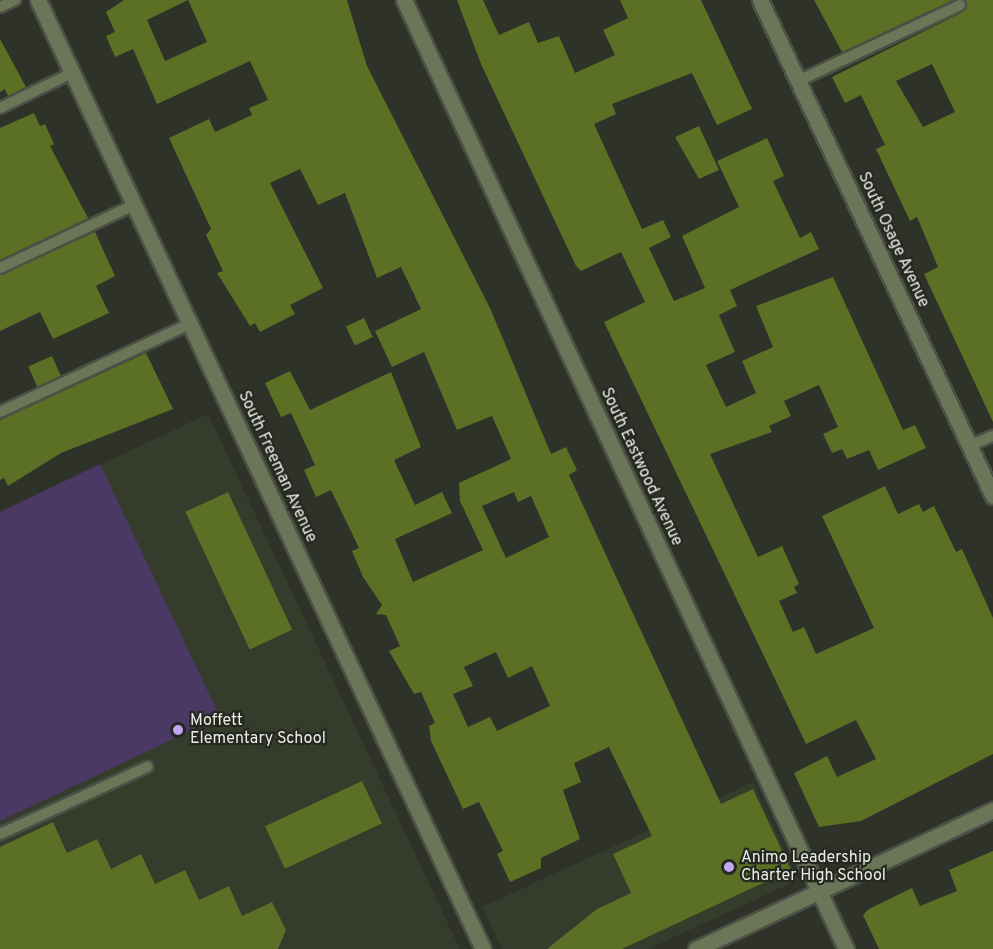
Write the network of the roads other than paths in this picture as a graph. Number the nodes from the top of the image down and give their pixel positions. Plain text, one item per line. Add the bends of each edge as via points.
1 (15, 0) edge
2 (38, 0) edge
3 (404, 0) edge
4 (760, 0) edge
5 (960, 5) dead end
6 (0, 7) edge
7 (72, 73) junction
8 (798, 81) junction
9 (0, 108) edge
10 (134, 205) junction
11 (0, 268) edge
12 (190, 324) junction
13 (0, 412) edge
14 (993, 436) edge
15 (969, 446) junction
16 (993, 496) edge
17 (147, 767) dead end
18 (993, 810) edge
19 (0, 834) edge
20 (819, 892) junction
21 (483, 949) edge
22 (696, 949) edge
23 (846, 949) edge

1 - 6 lane
2 - 7 street, South Freeman Avenue
3 - 20 street, South Eastwood Avenue
4 - 8 street, South Osage Avenue
5 - 8 lane
7 - 9 lane
7 - 10 street, South Freeman Avenue
8 - 15 street, South Osage Avenue
10 - 11 lane
10 - 12 street, South Freeman Avenue
12 - 13 lane
12 - 21 street, South Freeman Avenue
14 - 15 lane
15 - 16 street, South Osage Avenue
17 - 19 lane
18 - 20 street
20 - 22 street
20 - 23 street, South Eastwood Avenue

